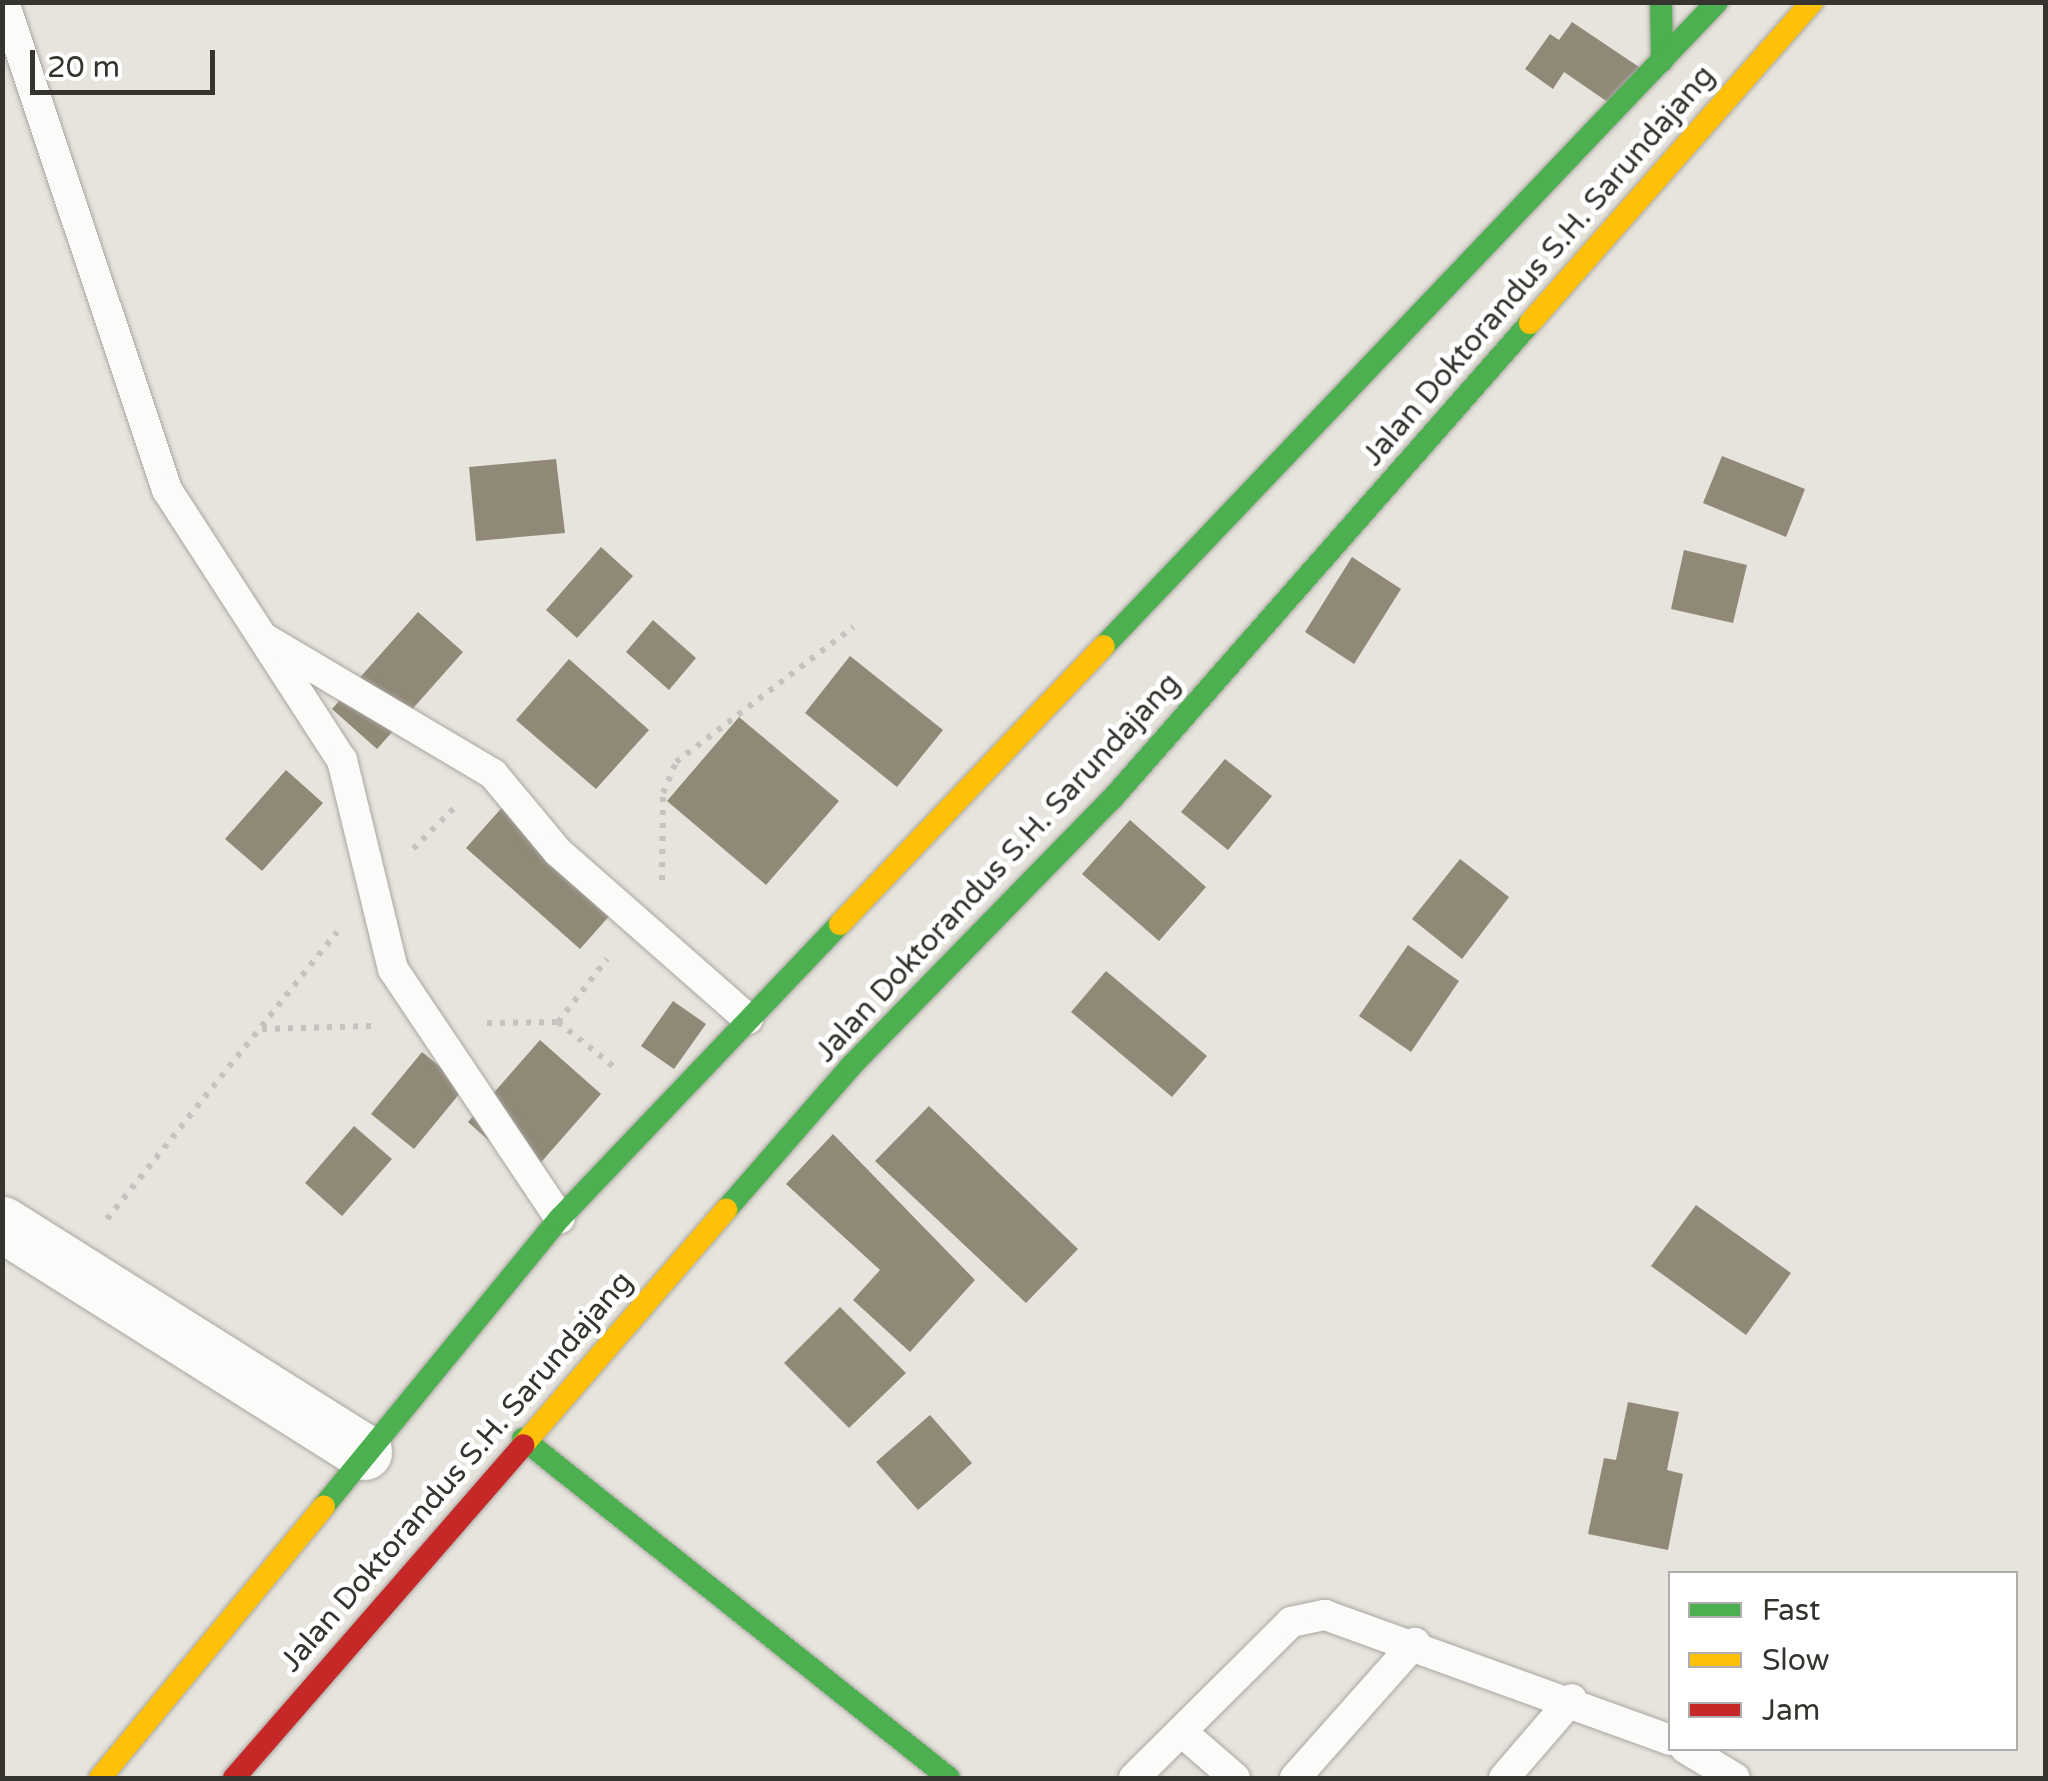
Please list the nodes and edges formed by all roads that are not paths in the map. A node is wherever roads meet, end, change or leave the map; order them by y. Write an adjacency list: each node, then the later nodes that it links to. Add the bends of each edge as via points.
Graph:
1 (4, 2): 8 (lane, via 168,490)
2 (1662, 2): 5 (main road)
3 (1717, 2): 5 (main road)
4 (1812, 2): 7 (main road, Jalan Doktorandus S.H. Sarundajang)
5 (1662, 61): 9 (main road, via 1397,358)
6 (1428, 388): 7 (main road)
7 (1452, 411): 12 (main road, Jalan Doktorandus S.H. Sarundajang, via 1111,800 850,1066)
8 (256, 633): 9 (lane, via 493,774 573,866); 10 (lane, via 342,760 393,969)
9 (748, 1019): 10 (main road)
10 (560, 1218): 13 (main road)
11 (2, 1224): 13 (street)
12 (523, 1439): 21 (main road, Jalan Doktorandus S.H. Sarundajang); 22 (main road)
13 (364, 1452): 20 (main road)
14 (1416, 1643): 15 (lane); 16 (lane, via 1325,1616 1292,1622); 25 (lane)
15 (1572, 1699): 17 (lane); 26 (lane)
16 (1182, 1732): 23 (lane); 24 (lane)
17 (1668, 1739)
18 (1689, 1751): 19 (lane)
19 (1716, 1774)
20 (100, 1778)
21 (234, 1778)
22 (949, 1778)
23 (1134, 1778)
24 (1235, 1778)
25 (1295, 1778)
26 (1504, 1778)

